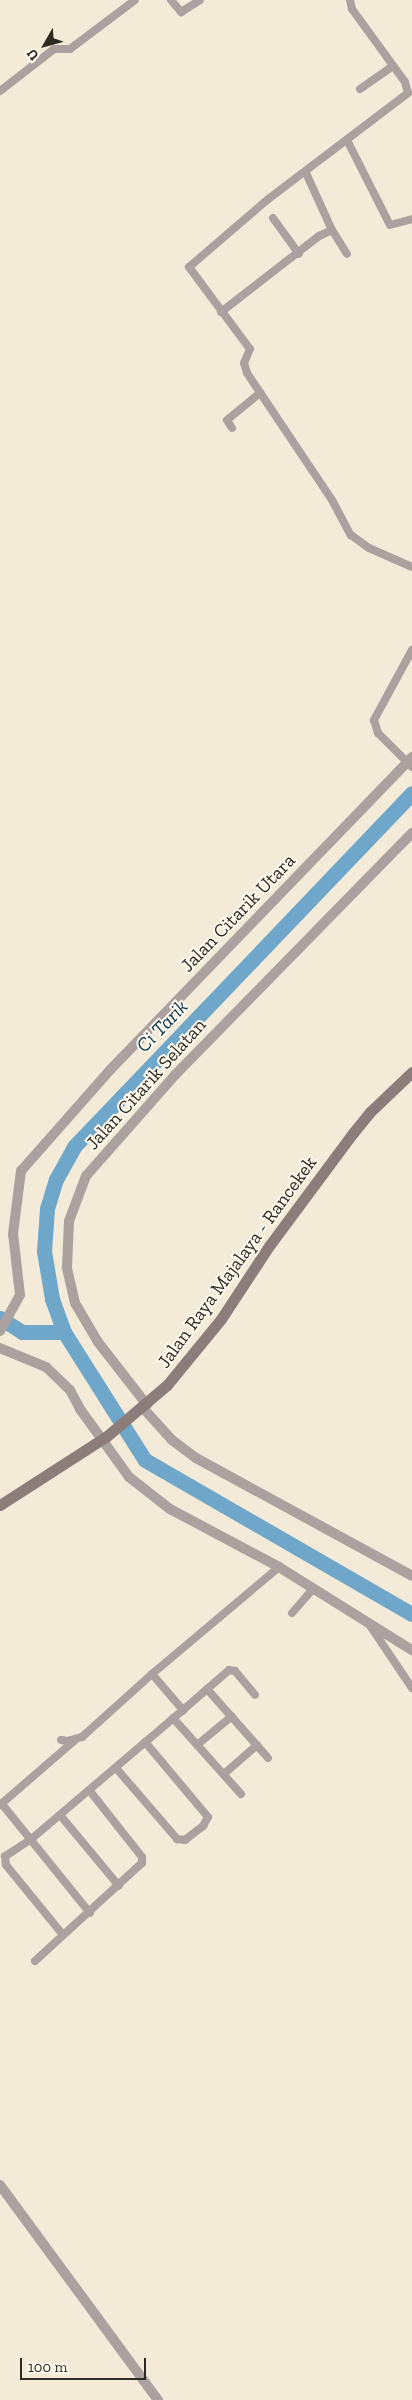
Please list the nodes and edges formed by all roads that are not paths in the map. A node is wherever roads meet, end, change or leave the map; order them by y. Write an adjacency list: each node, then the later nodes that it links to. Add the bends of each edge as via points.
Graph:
1 (135, 0): 7 (street, via 70,49 54,49)
2 (172, 0): 3 (street, via 184,12)
3 (200, 0)
4 (350, 0): 5 (street, via 352,9)
5 (393, 66): 6 (street); 8 (street, via 408,93)
6 (360, 90)
7 (0, 91)
8 (347, 140): 9 (street); 11 (street, via 390,225)
9 (306, 173): 12 (street); 15 (street, via 267,200 191,264 190,272)
10 (273, 218): 13 (street)
11 (412, 219)
12 (332, 230): 13 (street, via 319,236); 14 (street)
13 (299, 254): 15 (street)
14 (347, 254)
15 (221, 312): 16 (street, via 250,349 244,363)
16 (260, 393): 17 (street, via 228,420); 18 (street, via 332,500 351,535 369,548)
17 (232, 428)
18 (412, 567)
19 (412, 650): 20 (street, via 374,720 378,733)
20 (410, 763): 23 (street, Jalan Citarik Utara, via 111,1069 21,1171 13,1234 20,1295)
21 (412, 833): 25 (street, Jalan Citarik Selatan, via 175,1075 86,1176 69,1221 66,1267 74,1303)
22 (412, 1072): 25 (main road, Jalan Raya Majalaya - Rancekek, via 370,1112 269,1246 187,1364)
23 (0, 1331)
24 (0, 1348): 26 (street, via 46,1367 70,1390)
25 (145, 1406): 26 (main road, Jalan Raya Majalaya - Rancekek); 29 (street, Jalan Citarik Selatan, via 172,1440 196,1458)
26 (104, 1438): 27 (main road, Jalan Raya Majalaya - Rancekek); 28 (street, via 129,1477 170,1509)
27 (0, 1505)
28 (279, 1566): 30 (street); 34 (street)
29 (412, 1576)
30 (314, 1588): 31 (street); 32 (street)
31 (292, 1613)
32 (366, 1618): 33 (street); 35 (street)
33 (412, 1650)
34 (152, 1674): 38 (street); 42 (street)
35 (412, 1688)
36 (207, 1689): 37 (street, via 231,1670); 38 (street); 39 (street)
37 (254, 1695)
38 (183, 1710): 40 (street)
39 (232, 1716): 44 (street); 45 (street)
40 (174, 1718): 43 (street); 44 (street)
41 (61, 1740): 42 (street)
42 (75, 1740): 51 (street)
43 (145, 1742): 47 (street); 47 (street, via 208,1817 203,1826 185,1840 177,1839)
44 (198, 1745): 48 (street)
45 (258, 1745): 46 (street); 48 (street)
46 (268, 1758)
47 (116, 1768): 49 (street)
48 (224, 1774): 50 (street)
49 (89, 1790): 52 (street); 54 (street, via 142,1858 141,1866)
50 (241, 1794)
51 (1, 1804): 53 (street)
52 (60, 1815): 53 (street); 54 (street)
53 (30, 1840): 55 (street); 56 (street, via 7,1855 4,1861)
54 (120, 1886): 55 (street)
55 (90, 1913): 56 (street)
56 (63, 1935): 57 (street)
57 (35, 1961)
58 (0, 2185): 59 (street)
59 (158, 2400)

